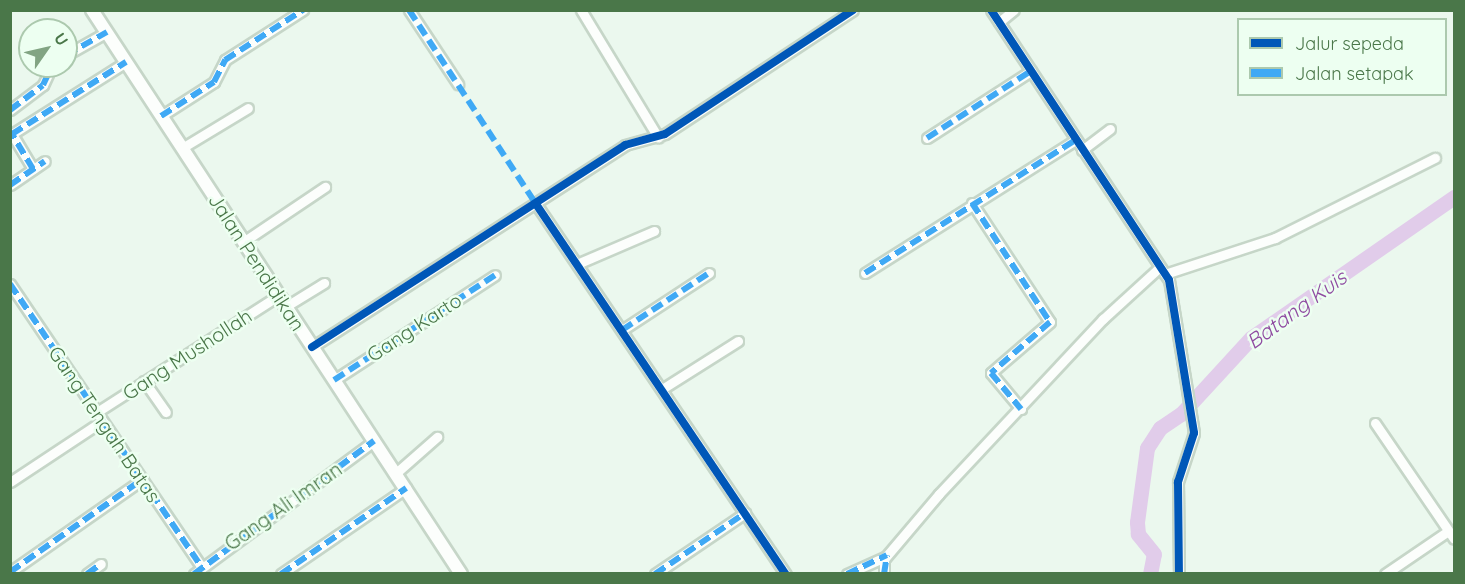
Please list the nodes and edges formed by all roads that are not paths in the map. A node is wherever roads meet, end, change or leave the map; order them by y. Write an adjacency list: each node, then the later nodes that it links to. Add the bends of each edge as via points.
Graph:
1 (92, 10): 9 (main road, Jalan Pendidikan)
2 (303, 10): 17 (street, via 225,60 213,82)
3 (409, 10): 14 (street)
4 (581, 10): 19 (street)
5 (853, 10): 19 (street)
6 (991, 10): 8 (street)
7 (1014, 10): 8 (street)
8 (999, 22): 12 (street)
9 (107, 32): 10 (street); 11 (main road, Jalan Pendidikan)
10 (78, 48)
11 (126, 62): 17 (main road, Jalan Pendidikan); 26 (street, via 12,134)
12 (1031, 71): 20 (street); 21 (street)
13 (47, 78): 16 (street, via 44,86)
14 (458, 84)
15 (248, 108): 22 (street)
16 (10, 110)
17 (161, 116): 22 (main road, Jalan Pendidikan)
18 (1110, 129): 23 (street)
19 (658, 137): 30 (street, via 625,145)
20 (927, 138)
21 (1076, 140): 23 (street); 29 (street)
22 (182, 148): 32 (main road, Jalan Pendidikan)
23 (1082, 150): 34 (street)
24 (1435, 158): 34 (street, via 1275,238)
25 (45, 161): 26 (street)
26 (33, 169): 27 (street)
27 (10, 185)
28 (325, 187): 32 (street)
29 (972, 203): 36 (street); 48 (street, via 1050,322 991,373)
30 (536, 204): 33 (street); 44 (street)
31 (654, 231): 33 (street)
32 (243, 242): 40 (main road, Jalan Pendidikan)
33 (577, 264): 42 (street)
34 (1163, 271): 48 (street, via 1120,303); 74 (street, via 1194,433 1178,482)
35 (709, 273): 42 (street)
36 (865, 273)
37 (495, 275): 45 (street, Gang Karto)
38 (324, 283): 41 (street)
39 (10, 284): 49 (street, Gang Tengah Batas)
40 (278, 296): 41 (main road, Jalan Pendidikan); 46 (street, Gang Mushollah)
41 (285, 307): 44 (main road, Jalan Pendidikan)
42 (621, 330): 47 (street)
43 (738, 341): 47 (street)
44 (312, 347): 45 (main road, Jalan Pendidikan)
45 (334, 380): 54 (main road, Jalan Pendidikan)
46 (144, 381): 49 (street, Gang Mushollah); 50 (street)
47 (662, 389): 59 (street)
48 (1021, 409): 62 (street)
49 (97, 412): 51 (street, Gang Tengah Batas)
50 (166, 412)
51 (102, 421): 56 (street, Gang Tengah Batas); 57 (street)
52 (1375, 423): 60 (street)
53 (437, 437): 55 (street)
54 (374, 441): 55 (main road, Jalan Pendidikan); 64 (street, Gang Ali Imran)
55 (396, 473): 58 (main road, Jalan Pendidikan)
56 (143, 479): 64 (street, Gang Tengah Batas); 65 (street)
57 (10, 482)
58 (406, 488): 68 (street); 69 (main road, Jalan Pendidikan)
59 (745, 513): 70 (street); 71 (street)
60 (1448, 531): 61 (street); 75 (street)
61 (1455, 540)
62 (887, 555): 72 (street); 73 (street)
63 (101, 564): 66 (street)
64 (200, 565): 67 (street, Gang Ali Imran)
65 (10, 572)
66 (87, 573)
67 (194, 573)
68 (281, 573)
69 (461, 573)
70 (655, 573)
71 (786, 573)
72 (847, 573)
73 (884, 573)
74 (1179, 573)
75 (1385, 573)

